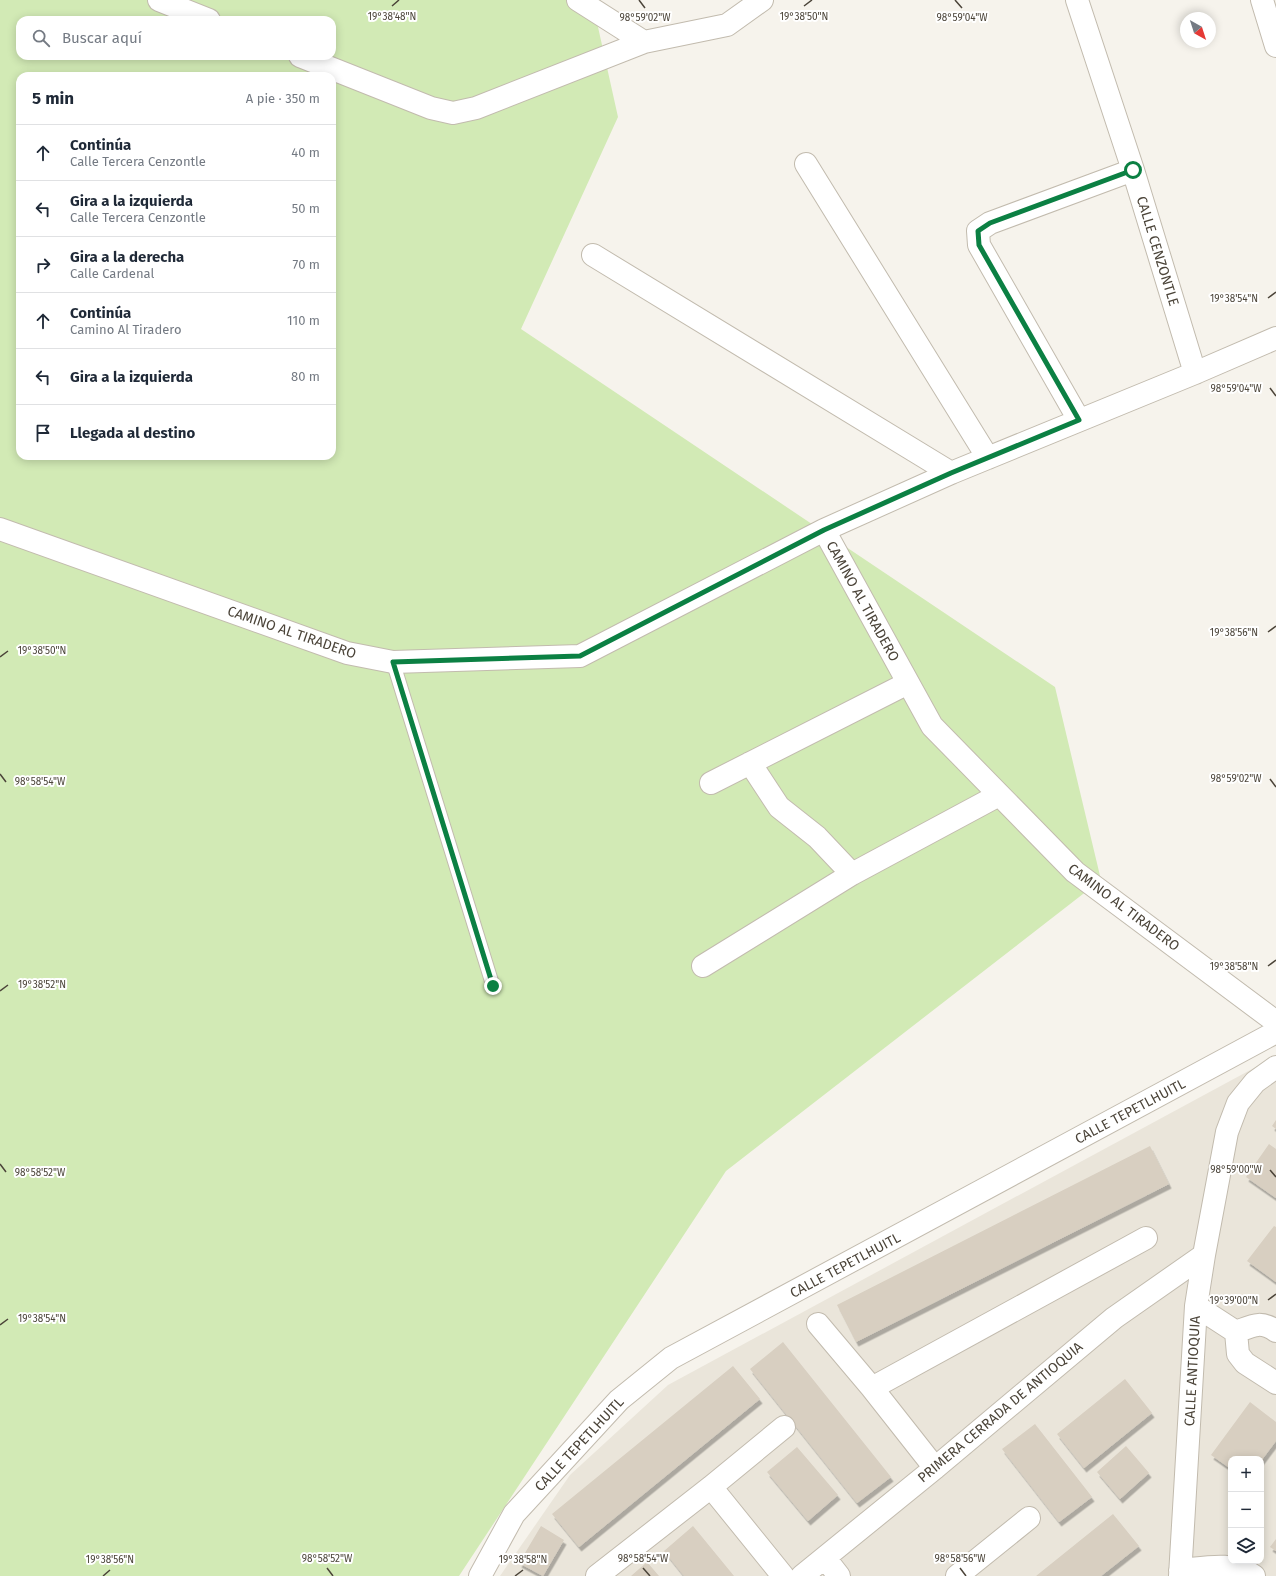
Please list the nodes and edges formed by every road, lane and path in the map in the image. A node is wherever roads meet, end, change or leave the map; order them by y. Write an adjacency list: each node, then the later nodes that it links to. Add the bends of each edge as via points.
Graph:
1 (159, 0): 6 (street)
2 (578, 0): 8 (street)
3 (762, 0): 8 (street, via 728,25)
4 (1077, 0): 12 (street, CALLE CENZONTLE)
5 (1262, 0): 9 (street)
6 (189, 5): 7 (street)
7 (204, 16)
8 (644, 42): 10 (street, via 476,108 454,113 431,108)
9 (1276, 46)
10 (310, 60)
11 (806, 164): 17 (street)
12 (1133, 170): 15 (street, CALLE CENZONTLE); 16 (street, via 990,223 978,231 979,245)
13 (593, 255): 18 (street)
14 (1276, 338): 15 (street)
15 (1195, 373): 16 (street)
16 (1079, 420): 17 (street)
17 (988, 458): 18 (street)
18 (951, 473): 20 (street)
19 (0, 529): 21 (street, CAMINO AL TIRADERO, via 347,653)
20 (824, 530): 21 (street, CAMINO AL TIRADERO, via 580,656); 22 (street, CAMINO AL TIRADERO)
21 (393, 662): 28 (lane)
22 (908, 683): 23 (street); 25 (street, CAMINO AL TIRADERO, via 932,726)
23 (750, 763): 24 (street); 26 (street, via 779,807 817,837)
24 (711, 783)
25 (999, 795): 26 (street); 29 (street, CAMINO AL TIRADERO, via 1075,872)
26 (852, 874): 27 (street)
27 (703, 966)
28 (493, 986)
29 (1276, 1022)
30 (1276, 1032): 46 (street, CALLE TEPETLHUITL, via 671,1358 619,1400 514,1514)
31 (1276, 1067): 33 (street, CALLE ANTIOQUIA, via 1255,1082 1238,1103 1227,1132)
32 (1146, 1238): 39 (street)
33 (1204, 1255): 34 (street, CALLE ANTIOQUIA); 41 (street, PRIMERA CERRADA DE ANTIOQUIA, via 1114,1318)
34 (1196, 1306): 37 (street); 45 (street, CALLE ANTIOQUIA)
35 (818, 1324): 39 (street)
36 (1276, 1331): 37 (street, via 1269,1326 1255,1324)
37 (1236, 1332): 38 (street, via 1238,1354 1245,1363)
38 (1276, 1384)
39 (872, 1388): 41 (street)
40 (784, 1427): 42 (street)
41 (935, 1468): 44 (street, PRIMERA CERRADA DE ANTIOQUIA)
42 (711, 1487): 47 (street); 48 (street)
43 (1029, 1518): 51 (street)
44 (825, 1558): 49 (street, PRIMERA CERRADA DE ANTIOQUIA); 50 (street)
45 (1180, 1573): 52 (street, via 1225,1567 1246,1571)
46 (480, 1576)
47 (597, 1576)
48 (783, 1576)
49 (802, 1576)
50 (840, 1576)
51 (957, 1576)
52 (1254, 1576)

